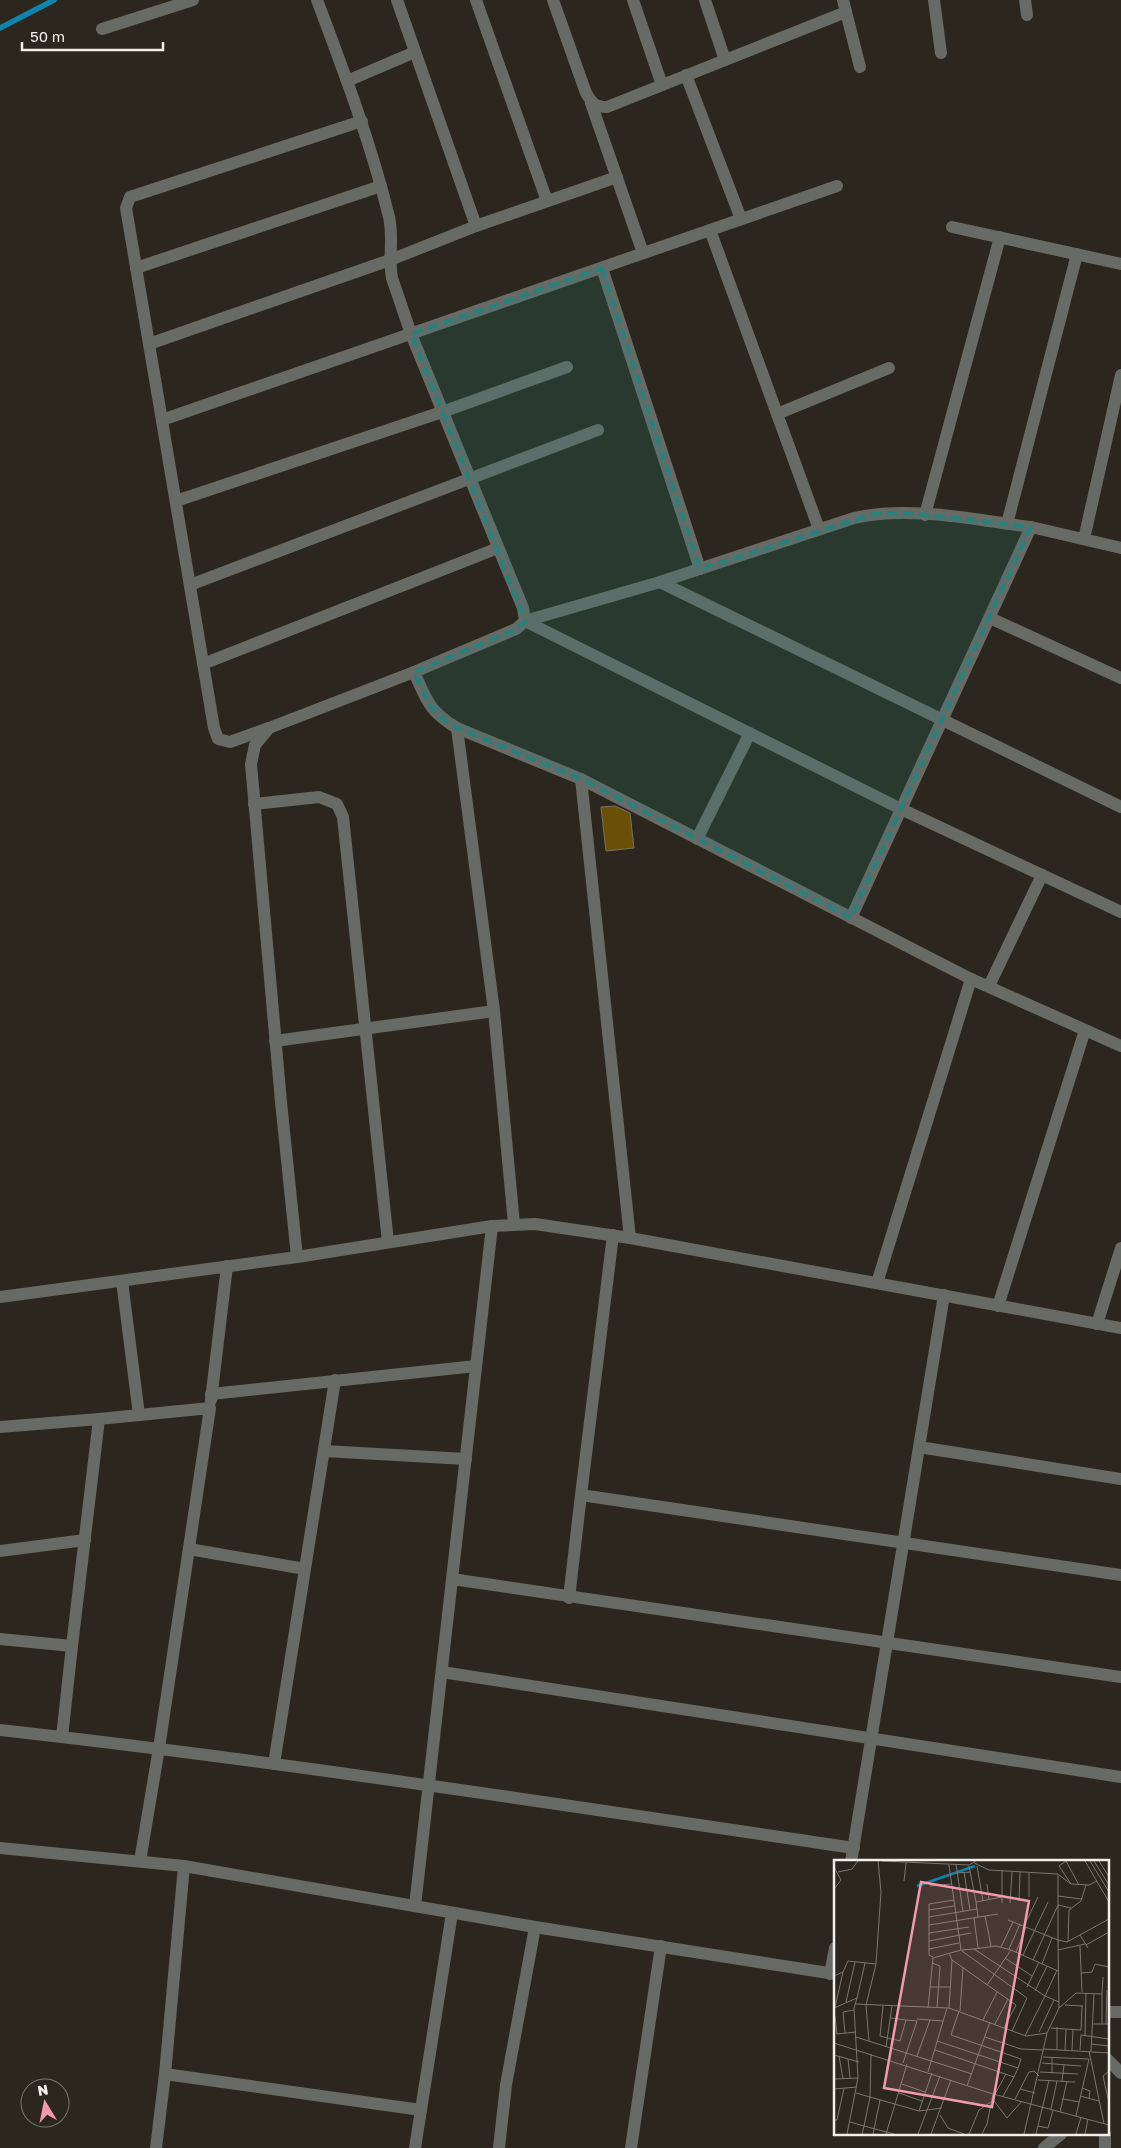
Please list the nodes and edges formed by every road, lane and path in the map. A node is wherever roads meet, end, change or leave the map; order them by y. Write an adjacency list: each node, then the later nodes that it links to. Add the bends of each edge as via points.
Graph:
1 (193, 0): 12 (street)
2 (317, 0): 18 (street)
3 (397, 0): 13 (street)
4 (476, 0): 25 (street)
5 (553, 0): 20 (street)
6 (633, 0): 19 (street)
7 (705, 0): 15 (street)
8 (934, 0): 14 (street)
9 (1025, 0): 11 (street)
10 (845, 6): 15 (street); 16 (street)
11 (1028, 15)
12 (102, 29)
13 (415, 52): 18 (street); 27 (street)
14 (941, 53)
15 (725, 60): 17 (street)
16 (860, 67)
17 (686, 76): 19 (street); 26 (street)
18 (347, 80): 21 (street)
19 (662, 85): 20 (street, via 607,106)
20 (591, 103): 22 (street)
21 (362, 121): 23 (street); 35 (street, via 130,197 126,208)
22 (617, 177): 25 (street); 31 (street)
23 (380, 186): 33 (street, via 392,237); 35 (street)
24 (837, 186): 26 (street)
25 (547, 201): 27 (street)
26 (742, 219): 29 (street)
27 (476, 226): 33 (street)
28 (952, 227): 30 (street)
29 (710, 230): 31 (street); 43 (street)
30 (1000, 237): 32 (street); 48 (street)
31 (643, 253): 36 (street)
32 (1077, 254): 34 (street); 49 (street)
33 (390, 260): 37 (street, via 392,278); 38 (street)
34 (1121, 264)
35 (136, 268): 38 (street)
36 (602, 268): 37 (street); 55 (street)
37 (411, 334): 42 (street); 44 (street)
38 (149, 344): 44 (street)
39 (567, 367): 42 (street)
40 (889, 368): 43 (street)
41 (1121, 375): 52 (street)
42 (442, 412): 46 (street); 47 (street)
43 (777, 414): 51 (street)
44 (162, 420): 47 (street)
45 (598, 430): 46 (street)
46 (469, 478): 53 (street); 57 (street)
47 (176, 501): 57 (street)
48 (925, 515): 49 (street); 51 (street, via 873,514)
49 (1007, 524): 50 (street)
50 (1031, 527): 52 (street); 58 (street)
51 (819, 530): 55 (street)
52 (1084, 539): 54 (street)
53 (498, 548): 59 (street, via 523,608); 60 (street)
54 (1121, 548)
55 (700, 569): 56 (street)
56 (660, 582): 59 (street); 63 (street)
57 (190, 585): 60 (street)
58 (990, 618): 62 (street); 63 (street)
59 (525, 621): 61 (street, via 516,629); 66 (street)
60 (203, 664): 64 (street, via 218,739 230,742)
61 (414, 672): 64 (street); 65 (street, via 428,703 439,717)
62 (1121, 678)
63 (940, 720): 69 (street); 70 (street)
64 (269, 728): 68 (street, via 255,745 251,764)
65 (457, 728): 67 (street); 77 (street)
66 (750, 733): 70 (street); 71 (street)
67 (581, 779): 71 (street); 85 (street)
68 (254, 804): 78 (street, via 319,797 337,804 343,817); 80 (street)
69 (1121, 807)
70 (901, 809): 72 (street); 74 (street)
71 (697, 839): 74 (street)
72 (1042, 875): 73 (street); 76 (street)
73 (1121, 912)
74 (851, 918): 75 (street)
75 (970, 979): 76 (street); 91 (street)
76 (989, 986): 79 (street)
77 (494, 1011): 78 (street); 82 (street)
78 (364, 1029): 80 (street); 86 (street)
79 (1085, 1030): 81 (street); 94 (street)
80 (276, 1041): 88 (street)
81 (1121, 1046)
82 (514, 1224): 83 (street); 84 (street)
83 (492, 1226): 86 (street); 97 (street)
84 (613, 1235): 85 (street); 108 (street)
85 (630, 1238): 91 (street)
86 (388, 1242): 88 (street)
87 (1121, 1248): 95 (street)
88 (297, 1257): 89 (street)
89 (227, 1266): 90 (street); 99 (street)
90 (122, 1280): 93 (street); 101 (street)
91 (877, 1283): 92 (street)
92 (944, 1296): 94 (street); 104 (street)
93 (0, 1297)
94 (998, 1306): 95 (street)
95 (1097, 1324): 96 (street)
96 (1121, 1328)
97 (476, 1366): 98 (street); 106 (street)
98 (335, 1380): 99 (street); 105 (street)
99 (211, 1394): 100 (street)
100 (210, 1408): 101 (street); 111 (street)
101 (139, 1415): 102 (street)
102 (99, 1419): 103 (street); 109 (street)
103 (0, 1427)
104 (919, 1447): 107 (street); 110 (street)
105 (324, 1451): 106 (street); 113 (street)
106 (466, 1459): 115 (street)
107 (1121, 1479)
108 (582, 1495): 110 (street); 116 (street)
109 (85, 1540): 112 (street); 119 (street)
110 (904, 1543): 114 (street); 118 (street)
111 (189, 1549): 113 (street); 125 (street)
112 (0, 1551)
113 (305, 1569): 126 (street)
114 (1121, 1576)
115 (452, 1580): 116 (street); 120 (street)
116 (569, 1598): 118 (street)
117 (0, 1639): 119 (street)
118 (887, 1645): 121 (street); 124 (street)
119 (72, 1646): 123 (street)
120 (442, 1672): 124 (street); 128 (street)
121 (1121, 1677)
122 (0, 1730): 123 (street)
123 (62, 1737): 125 (street)
124 (872, 1738): 127 (street); 130 (street)
125 (159, 1748): 126 (street); 132 (street)
126 (274, 1764): 128 (street)
127 (1121, 1777)
128 (429, 1785): 130 (street); 134 (street)
129 (0, 1848): 132 (street)
130 (854, 1848): 131 (street)
131 (851, 1860)
132 (140, 1862): 133 (street)
133 (184, 1866): 134 (street); 144 (street)
134 (415, 1906): 135 (street)
135 (452, 1912): 136 (street); 145 (street)
136 (535, 1927): 137 (street); 149 (street, via 506,2085)
137 (661, 1946): 139 (street); 150 (street)
138 (834, 1957): 139 (street)
139 (832, 1974)
140 (1108, 2012): 141 (street)
141 (1121, 2012)
142 (1108, 2060): 143 (street)
143 (1121, 2073)
144 (166, 2074): 145 (street); 147 (street)
145 (421, 2110): 148 (street)
146 (1059, 2136): 151 (street)
147 (156, 2148)
148 (416, 2148)
149 (499, 2148)
150 (632, 2148)
151 (1044, 2148)

